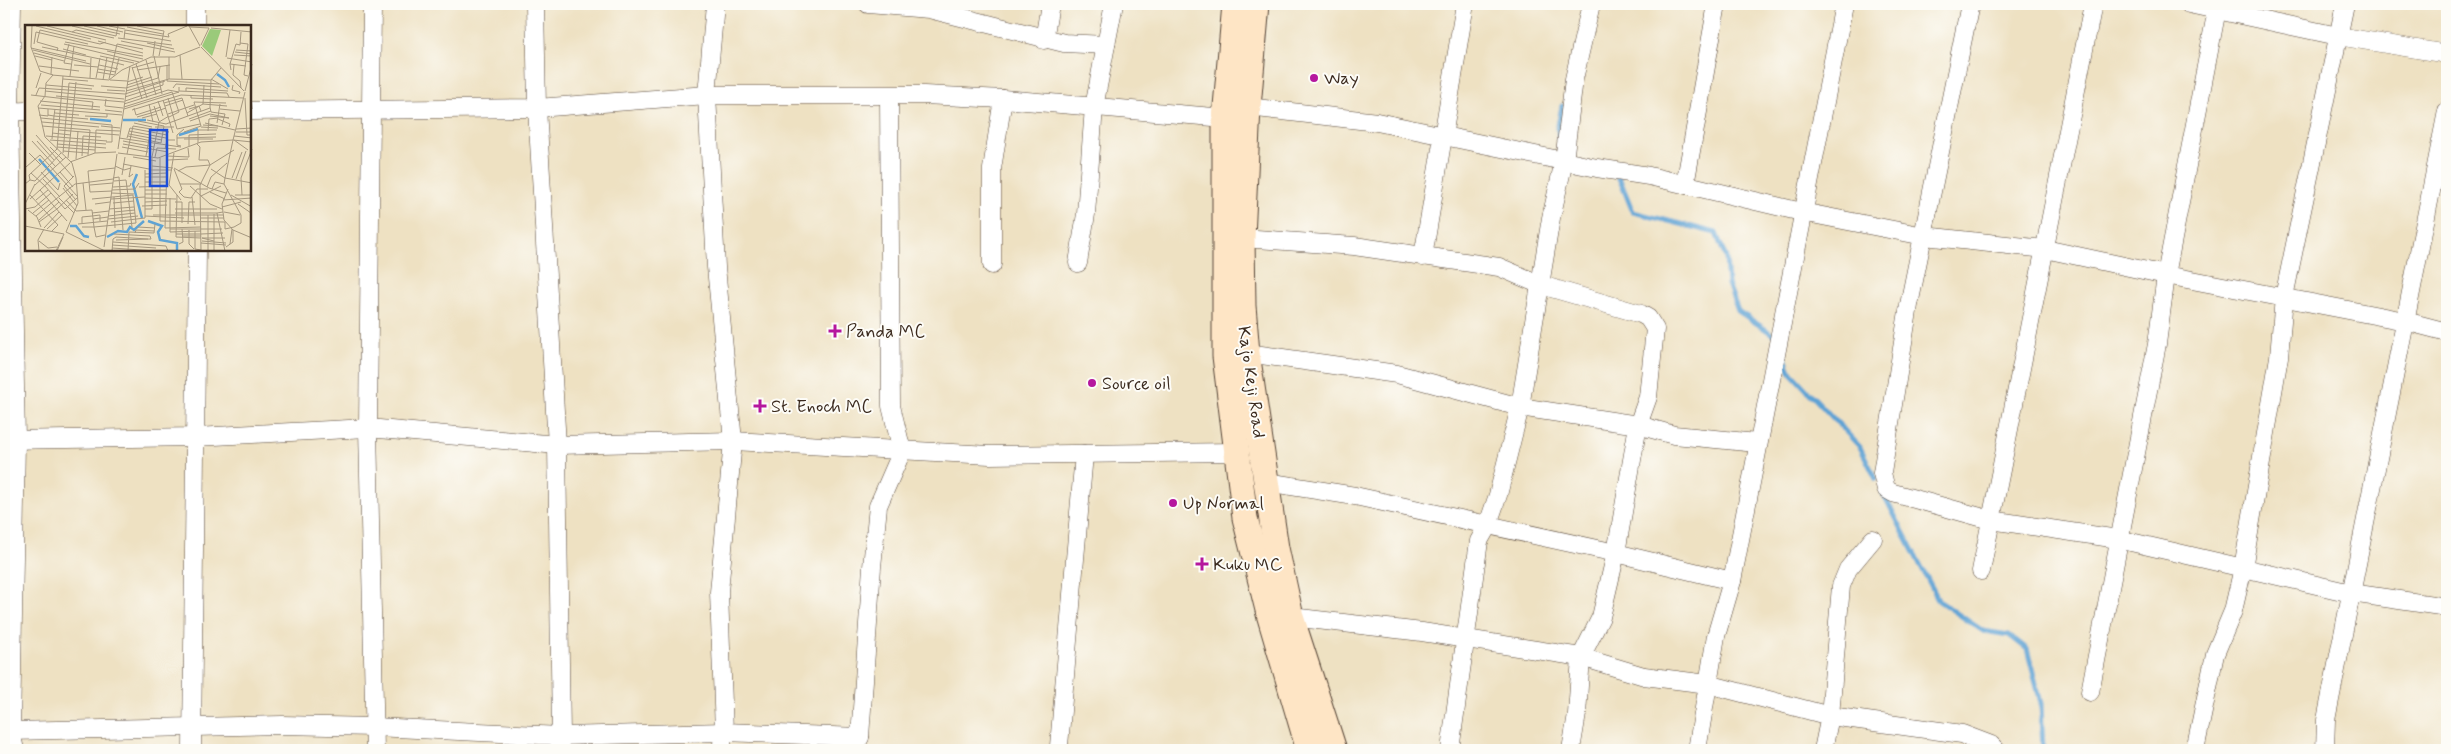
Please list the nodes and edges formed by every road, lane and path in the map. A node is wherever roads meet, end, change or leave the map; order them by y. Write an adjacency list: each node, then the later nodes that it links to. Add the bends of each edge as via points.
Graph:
1 (12, 4): 32 (street)
2 (195, 4): 21 (street)
3 (372, 4): 34 (street)
4 (536, 4): 31 (street)
5 (715, 4): 26 (street)
6 (868, 4): 19 (street)
7 (1050, 4): 23 (street)
8 (1114, 4): 24 (street)
9 (1235, 4): 36 (main road, Kajo Keji Road)
10 (1257, 4): 30 (main road, Kajo Keji Road)
11 (1465, 4): 37 (street)
12 (1591, 4): 38 (street, via 1574,79)
13 (1717, 4): 39 (street)
14 (1844, 4): 40 (street)
15 (1970, 4): 41 (street)
16 (2093, 4): 43 (street)
17 (2190, 4): 20 (street)
18 (2345, 4): 22 (street)
19 (929, 6): 23 (street)
20 (2218, 7): 22 (street); 48 (street)
21 (195, 25)
22 (2338, 36): 25 (street); 50 (street)
23 (1044, 40): 24 (street)
24 (1106, 45): 29 (street)
25 (2447, 54)
26 (708, 95): 27 (street); 31 (street); 59 (street, via 716,267)
27 (889, 96): 28 (street); 62 (street, via 891,406)
28 (1003, 99): 29 (street); 47 (street, via 992,169)
29 (1094, 107): 36 (street); 46 (street, via 1086,214)
30 (1248, 107): 37 (street, via 1377,122); 42 (main road, Kajo Keji Road)
31 (537, 108): 34 (street); 61 (street)
32 (13, 111): 58 (street)
33 (251, 111): 34 (street)
34 (372, 111): 56 (street)
35 (2447, 111): 51 (street)
36 (1226, 118): 63 (main road, Kajo Keji Road, via 1225,356)
37 (1442, 135): 38 (street); 45 (street)
38 (1564, 161): 39 (street); 49 (street)
39 (1685, 185): 40 (street)
40 (1802, 212): 41 (street); 60 (street)
41 (1924, 236): 43 (street); 66 (street, via 1909,305 1882,482 1893,493)
42 (1242, 238): 45 (street, via 1354,246); 53 (main road, Kajo Keji Road)
43 (2045, 249): 48 (street); 66 (street)
44 (197, 251): 57 (street)
45 (1423, 257): 49 (street, via 1499,267)
46 (1078, 263)
47 (992, 265)
48 (2166, 275): 50 (street); 69 (street, via 2157,344)
49 (1541, 285): 54 (street); 55 (street, via 1641,314 1653,324 1655,339 1648,397)
50 (2284, 297): 51 (street); 71 (street, via 2279,357)
51 (2405, 321): 52 (street); 74 (street)
52 (2447, 332)
53 (1247, 353): 54 (street, via 1397,374); 65 (main road, Kajo Keji Road)
54 (1520, 407): 55 (street); 67 (street)
55 (1638, 425): 60 (street, via 1674,435); 70 (street)
56 (368, 428): 57 (street); 61 (street); 85 (street)
57 (196, 437): 58 (street); 84 (street)
58 (10, 440): 86 (street)
59 (733, 441): 61 (street); 62 (street); 87 (street, via 719,592)
60 (1757, 443): 73 (street)
61 (557, 445): 88 (street)
62 (902, 451): 64 (street, via 990,455); 89 (street, via 878,506)
63 (1236, 452): 64 (street); 82 (main road, Kajo Keji Road, via 1245,518)
64 (1084, 454): 90 (street)
65 (1266, 482): 67 (street, via 1355,496); 76 (main road, Kajo Keji Road)
66 (1992, 520): 69 (street); 72 (street)
67 (1487, 527): 70 (street); 77 (street, via 1479,541)
68 (1873, 539): 83 (street, via 1848,569 1841,586)
69 (2118, 539): 71 (street); 80 (street)
70 (1616, 553): 73 (street); 78 (street, via 1601,617)
71 (2243, 568): 74 (street); 102 (street, via 2233,611 2215,654)
72 (1981, 571)
73 (1732, 581): 79 (street, via 1716,636)
74 (2351, 593): 75 (street); 103 (street, via 2326,720)
75 (2447, 607)
76 (1291, 617): 77 (street); 81 (main road, Kajo Keji Road)
77 (1466, 638): 78 (street); 97 (street)
78 (1581, 657): 79 (street, via 1644,676); 98 (street)
79 (1708, 684): 83 (street); 99 (street)
80 (2090, 692)
81 (1321, 710): 82 (street); 96 (main road, Kajo Keji Road)
82 (1297, 713): 95 (main road, Kajo Keji Road)
83 (1830, 716): 100 (street); 101 (street, via 1962,734)
84 (193, 727): 85 (street); 86 (street); 92 (street)
85 (374, 727): 88 (street); 93 (street)
86 (8, 730): 91 (street)
87 (724, 732): 88 (street); 89 (street); 94 (street)
88 (560, 743)
89 (857, 744)
90 (1059, 746)
91 (15, 750)
92 (192, 750)
93 (375, 750)
94 (721, 750)
95 (1309, 750)
96 (1334, 750)
97 (1450, 750)
98 (1571, 750)
99 (1697, 750)
100 (1823, 750)
101 (1996, 750)
102 (2195, 750)
103 (2324, 750)

